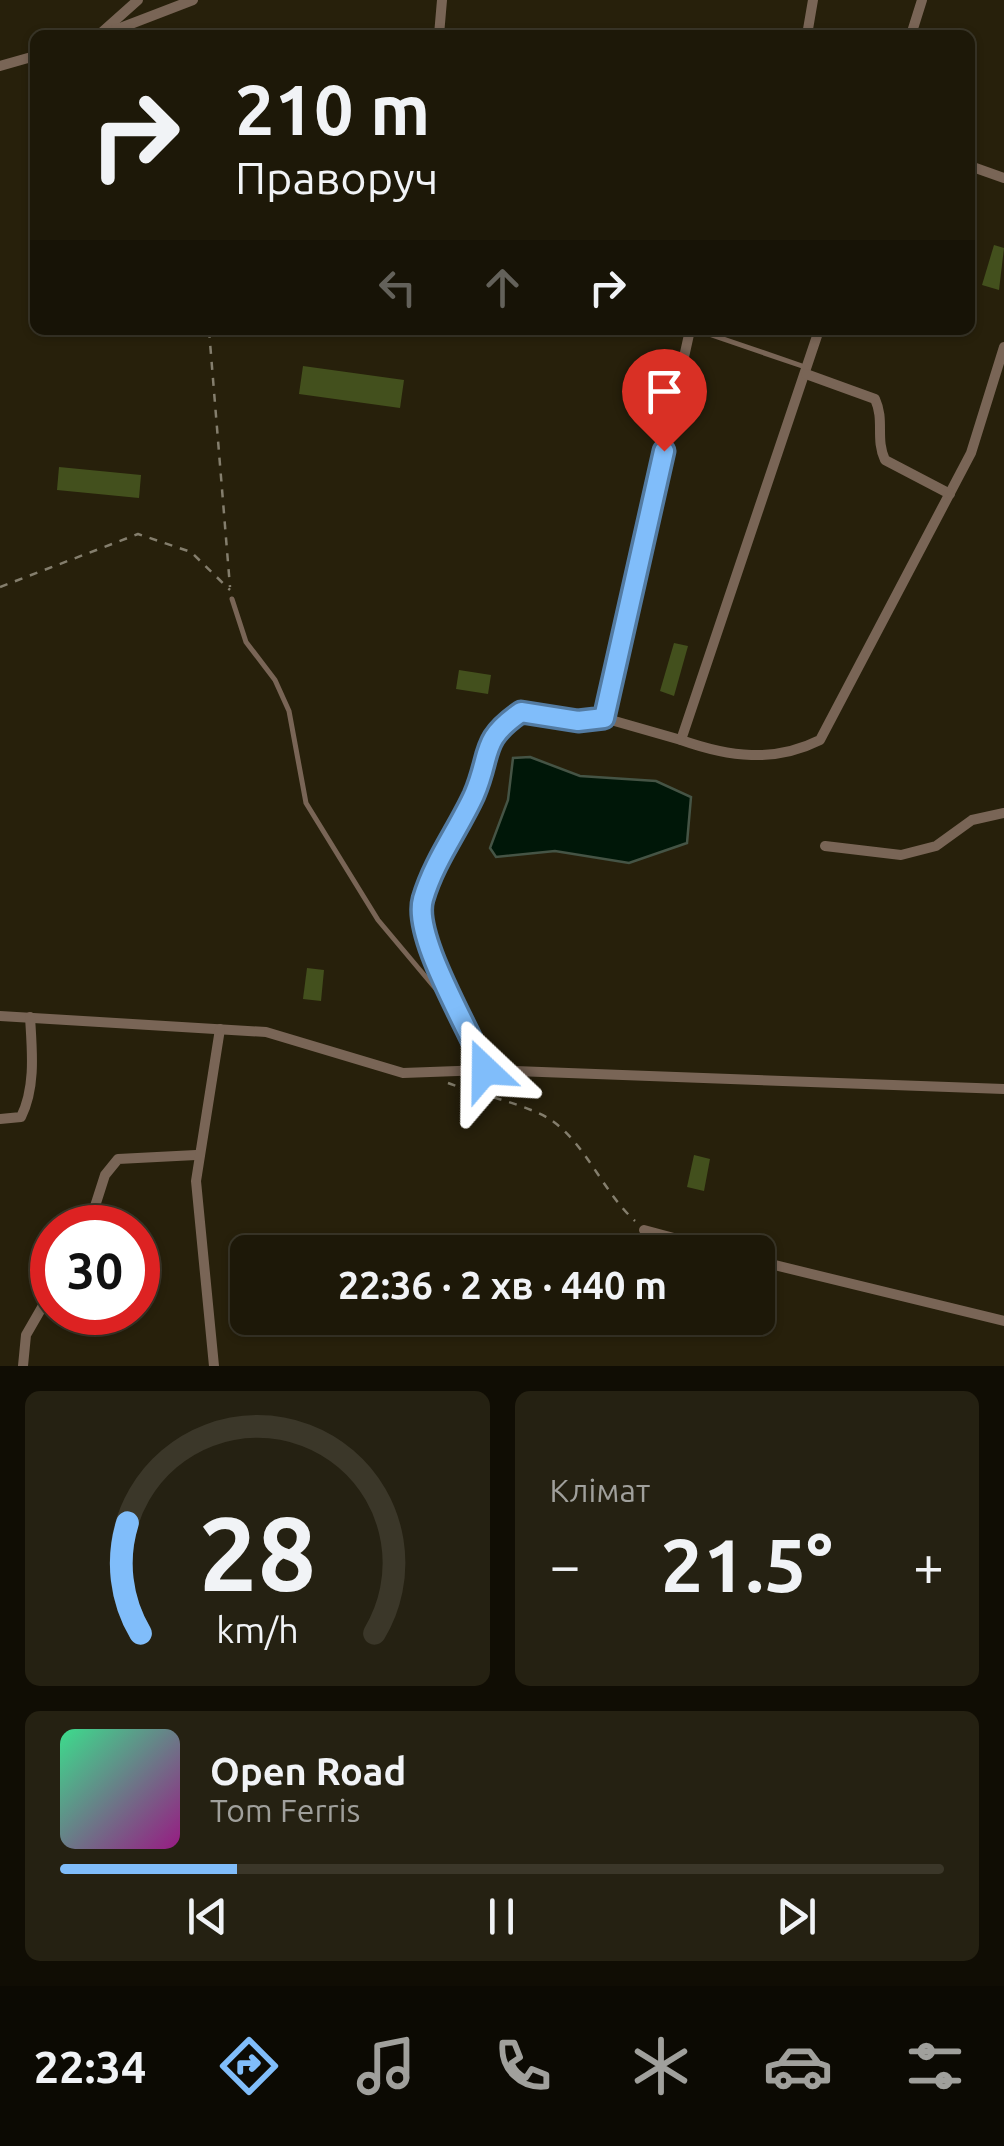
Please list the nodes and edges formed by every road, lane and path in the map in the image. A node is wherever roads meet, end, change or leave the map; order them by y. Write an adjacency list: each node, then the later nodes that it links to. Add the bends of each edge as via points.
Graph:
1 (138, 0): 6 (street)
2 (193, 0): 7 (street)
3 (442, 0): 8 (street)
4 (814, 0): 9 (street)
5 (922, 0): 10 (street)
6 (105, 30)
7 (113, 30)
8 (439, 30)
9 (809, 30)
10 (913, 30)
11 (30, 57): 12 (street)
12 (0, 66)
13 (975, 168): 14 (street)
14 (1004, 178)
15 (209, 335): 23 (path)
16 (693, 335): 25 (street)
17 (708, 335): 20 (lane)
18 (818, 335): 20 (street)
19 (1004, 346): 21 (street, via 971,452)
20 (807, 371): 21 (street, via 874,399 882,413 876,440 884,460); 26 (street)
21 (950, 494): 26 (street, via 820,740 791,754 717,752)
22 (0, 587): 23 (path, via 138,534 192,552)
23 (230, 589): 24 (path)
24 (232, 599): 30 (lane, via 246,642 289,710 306,803 378,920)
25 (604, 718): 26 (street); 30 (street, via 521,712 495,730 474,795 421,903 438,970)
26 (681, 740)
27 (1004, 812): 28 (street, via 972,820 936,846 901,854)
28 (826, 846)
29 (0, 1016): 31 (street)
30 (462, 1017): 33 (street)
31 (30, 1018): 32 (street); 36 (street, via 26,1107 21,1117)
32 (220, 1030): 34 (street, via 266,1032); 37 (street)
33 (485, 1070): 34 (street); 35 (street)
34 (422, 1074): 39 (path, via 550,1119 612,1200)
35 (1004, 1088)
36 (0, 1120)
37 (196, 1155): 38 (street, via 118,1159 104,1175); 45 (street)
38 (95, 1205)
39 (644, 1230): 40 (street)
40 (663, 1235)
41 (775, 1265): 42 (street)
42 (1004, 1320)
43 (30, 1328): 44 (street)
44 (23, 1366)
45 (214, 1366)

